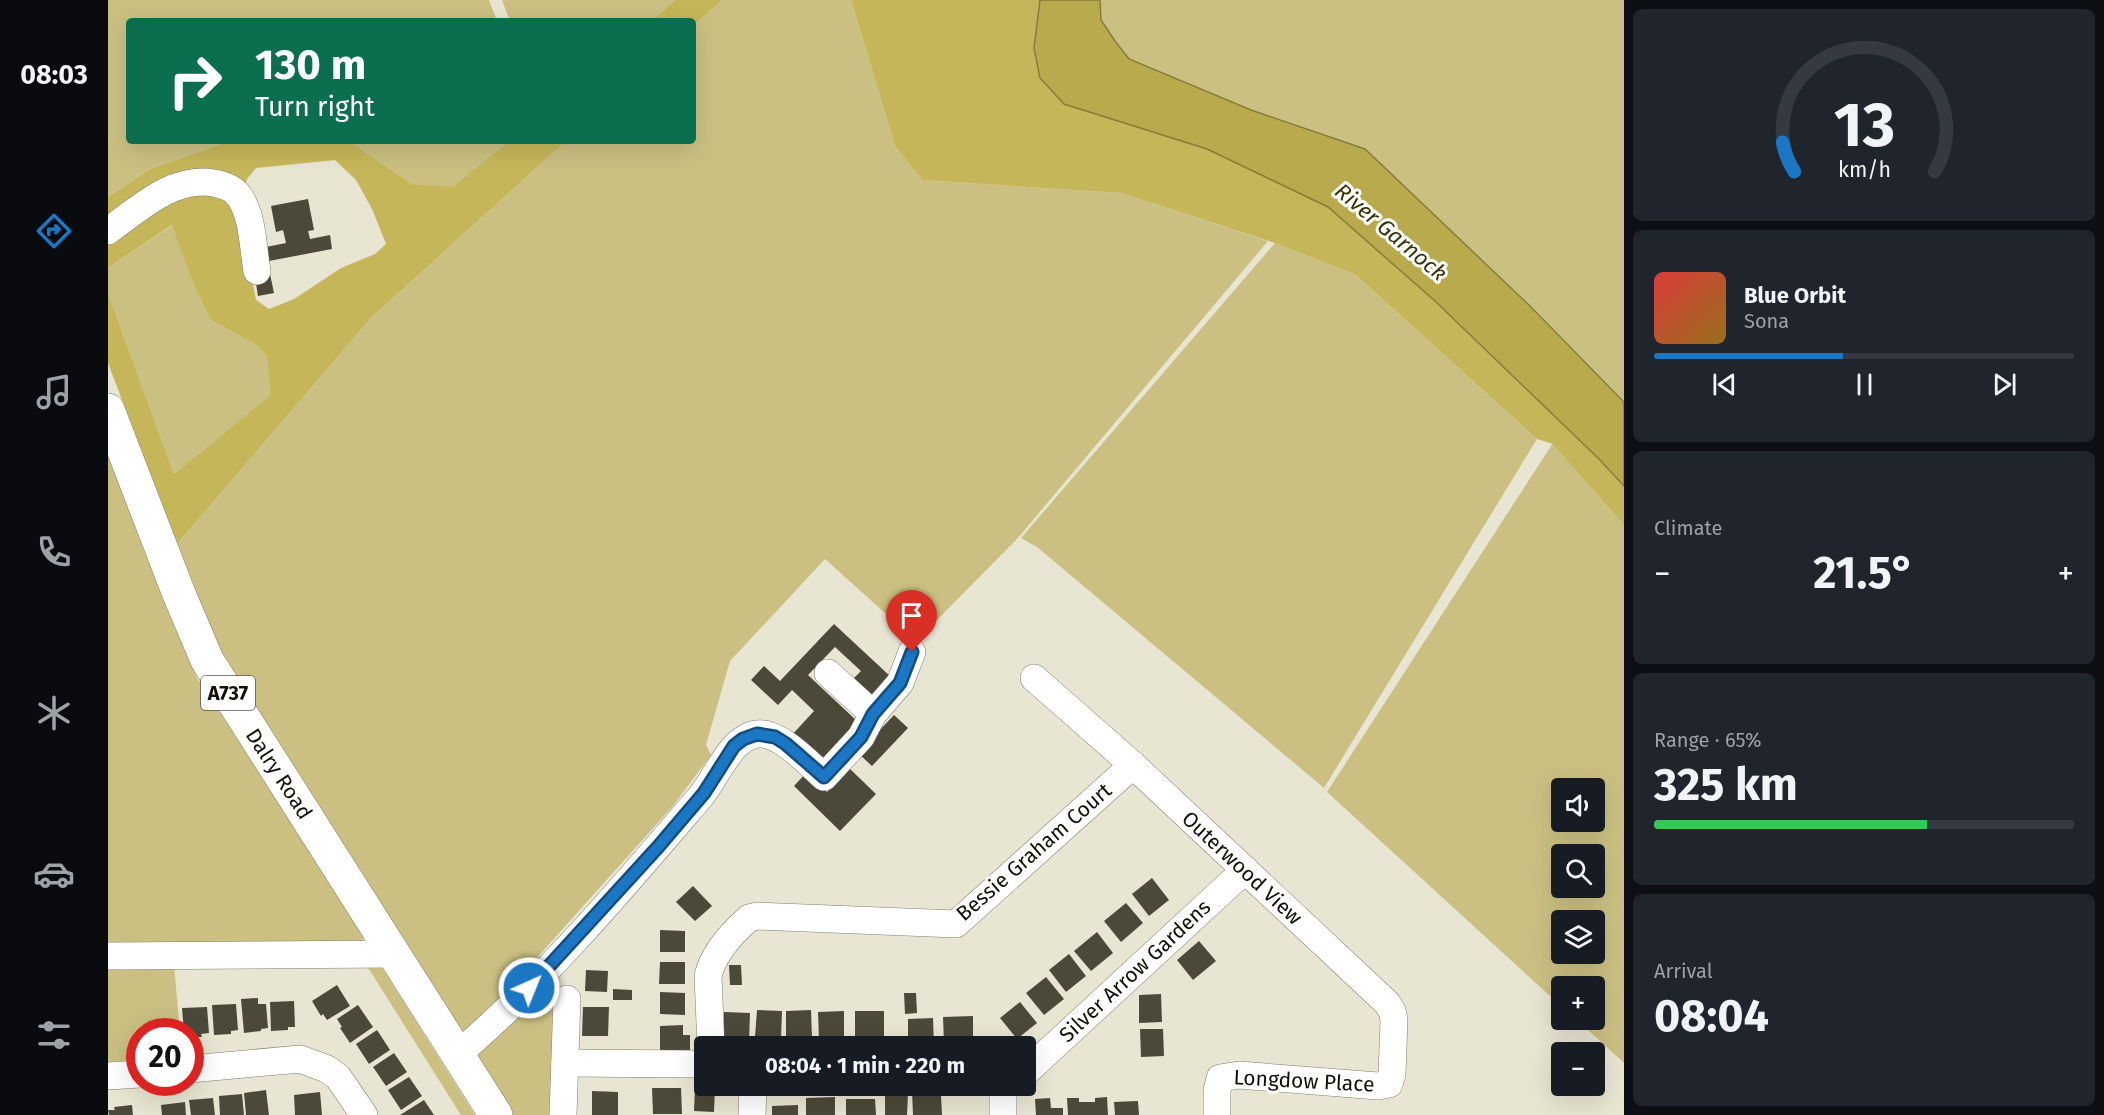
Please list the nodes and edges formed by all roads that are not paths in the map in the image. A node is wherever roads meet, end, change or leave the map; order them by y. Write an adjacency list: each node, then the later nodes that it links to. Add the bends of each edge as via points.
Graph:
1 (108, 231): 2 (street, via 176,186 193,181 225,185 240,196 247,211)
2 (257, 271)
3 (108, 410): 10 (highway, Dalry Road / A737, via 207,660)
4 (912, 652): 7 (street, via 900,683)
5 (828, 673): 7 (street)
6 (1034, 678): 8 (street, Outerwood View)
7 (873, 714): 14 (street, via 861,737 824,777 786,744 764,734 749,736 734,746 704,793 580,933 499,1018)
8 (1133, 765): 9 (street, Outerwood View); 13 (street, Bessie Graham Court, via 956,924 749,918 710,966)
9 (1245, 870): 16 (street, Silver Arrow Gardens); 21 (street, Outerwood View, via 1387,1003 1394,1020)
10 (393, 954): 11 (street); 14 (highway, Dalry Road / A737)
11 (108, 956)
12 (567, 999): 15 (street)
13 (711, 1036)
14 (457, 1055): 25 (highway, Dalry Road / A737)
15 (565, 1063): 17 (street); 26 (street)
16 (1036, 1063)
17 (694, 1064)
18 (204, 1068): 24 (street, via 289,1059 312,1062 338,1077)
19 (126, 1075): 20 (street)
20 (108, 1076)
21 (1389, 1084): 29 (street, Longdow Place, via 1239,1075 1220,1078)
22 (753, 1096): 27 (street)
23 (1003, 1096): 28 (street)
24 (364, 1115)
25 (496, 1115)
26 (563, 1115)
27 (752, 1115)
28 (1004, 1115)
29 (1217, 1115)

